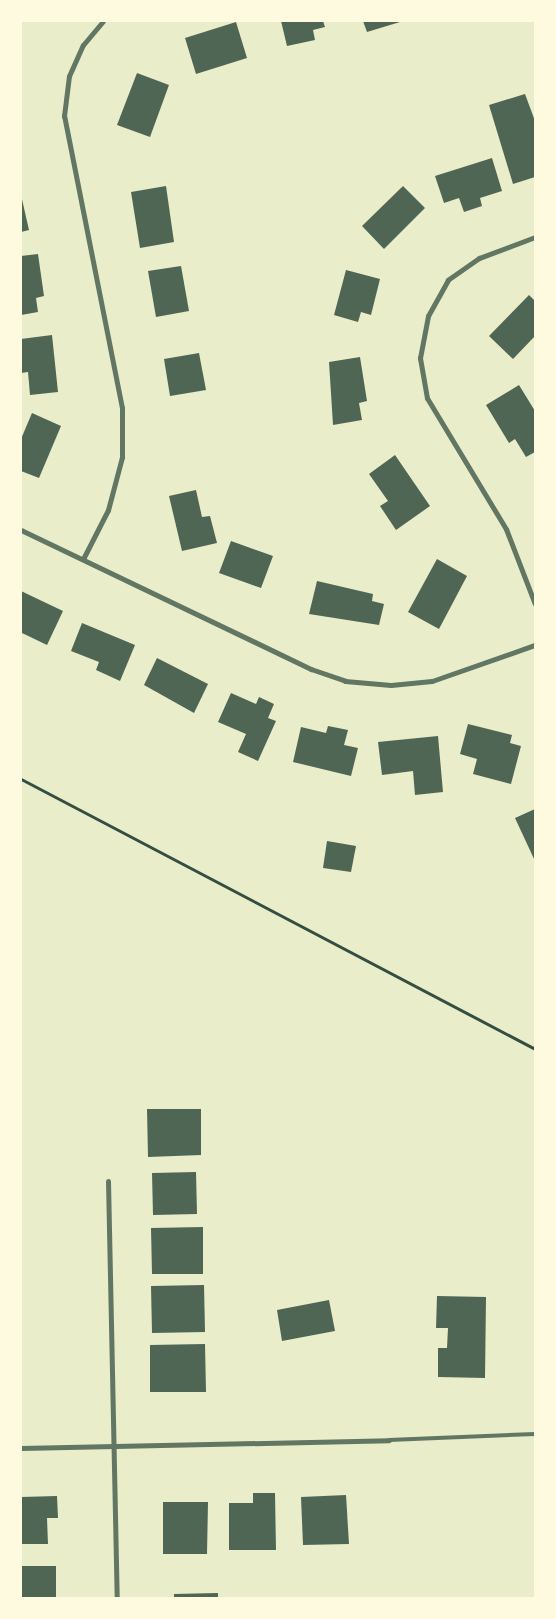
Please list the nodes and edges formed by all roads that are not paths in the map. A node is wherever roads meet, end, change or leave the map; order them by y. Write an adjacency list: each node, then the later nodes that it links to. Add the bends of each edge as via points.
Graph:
1 (104, 21): 4 (street, via 83,45 69,76 64,116 122,408 122,457 108,510)
2 (535, 237): 5 (street, via 479,258 448,280 428,316 420,358 427,398 506,529)
3 (21, 530): 4 (street)
4 (83, 559): 6 (street, via 311,669 345,681 391,685 432,681)
5 (535, 604)
6 (535, 645)
7 (108, 1181): 10 (street)
8 (535, 1434): 9 (lane)
9 (389, 1440): 10 (street)
10 (114, 1443): 11 (street); 12 (street)
11 (21, 1448)
12 (117, 1598)

